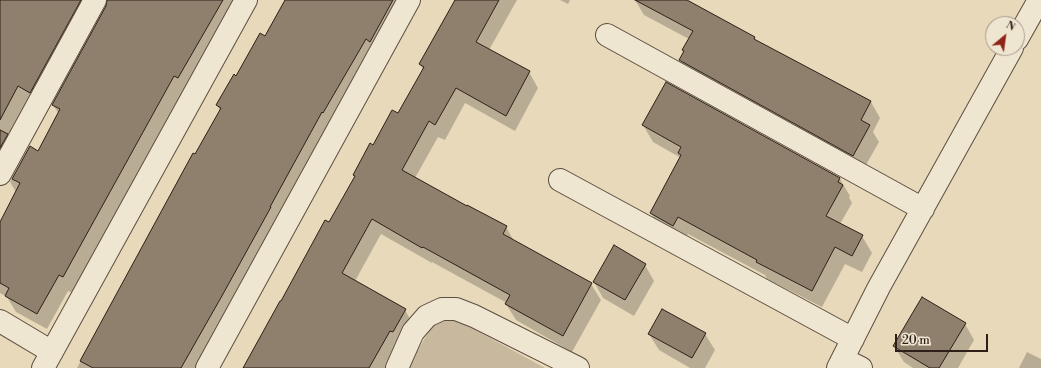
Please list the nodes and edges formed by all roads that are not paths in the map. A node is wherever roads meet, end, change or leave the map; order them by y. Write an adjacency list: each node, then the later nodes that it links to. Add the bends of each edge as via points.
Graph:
1 (95, 0): 8 (street)
2 (246, 0): 13 (street)
3 (409, 0): 15 (street)
4 (1038, 0): 5 (street)
5 (1025, 24)
6 (607, 35): 10 (street)
7 (1008, 56): 10 (street)
8 (0, 174)
9 (560, 180): 12 (street)
10 (923, 209): 12 (street)
11 (0, 321): 13 (street)
12 (853, 339): 14 (street)
13 (48, 360)
14 (848, 365)
15 (207, 368)
16 (397, 368): 17 (street, via 413,332 427,316 442,309 456,309 474,316)
17 (578, 368)

